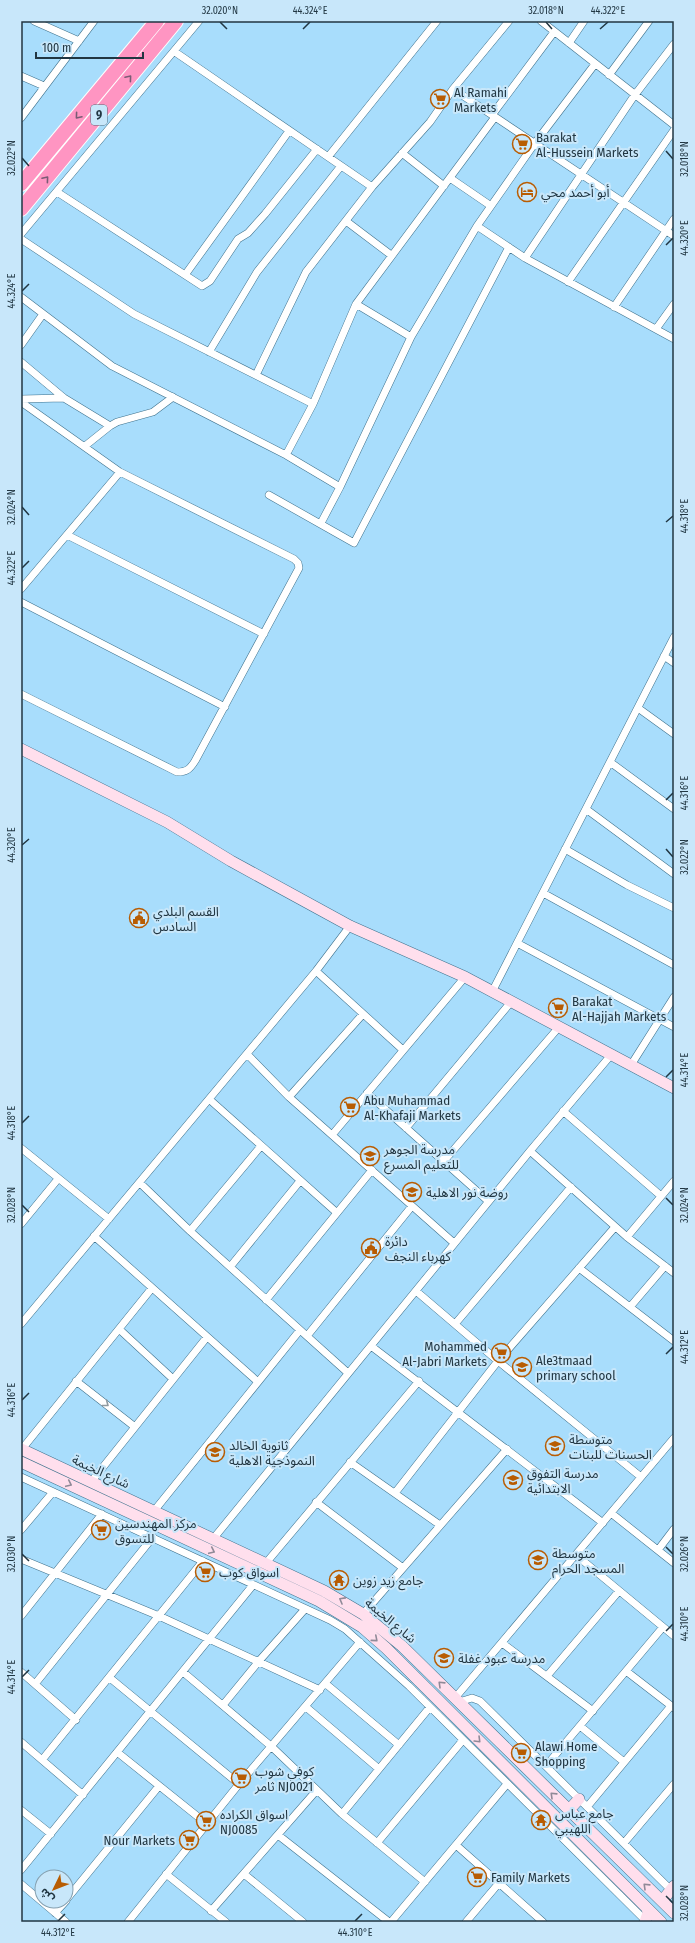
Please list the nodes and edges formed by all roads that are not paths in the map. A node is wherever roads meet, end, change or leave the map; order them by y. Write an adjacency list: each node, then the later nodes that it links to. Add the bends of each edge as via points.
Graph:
1 (34, 21): 12 (street)
2 (94, 21): 12 (street)
3 (157, 21): 34 (highway, 9, one-way to 34)
4 (176, 21): 40 (highway, 9, one-way to 4)
5 (199, 21): 15 (street)
6 (437, 21): 30 (street)
7 (509, 21): 20 (street)
8 (541, 21): 11 (street)
9 (584, 21): 13 (street)
10 (649, 21): 17 (street)
11 (554, 32): 13 (street); 22 (street)
12 (80, 41): 19 (street)
13 (569, 43): 16 (street)
14 (674, 44): 21 (street)
15 (175, 52): 26 (street); 37 (street)
16 (595, 64): 17 (street); 27 (street)
17 (609, 75): 21 (street)
18 (21, 76): 19 (street)
19 (44, 86): 23 (street)
20 (453, 89): 22 (street); 29 (street, via 430,122)
21 (634, 96): 24 (street); 32 (street)
22 (493, 116): 27 (street); 33 (street)
23 (21, 118)
24 (674, 125)
25 (674, 130): 38 (street)
26 (289, 131): 28 (street); 51 (street)
27 (535, 144): 32 (street); 39 (street)
28 (317, 149): 30 (street); 51 (street, via 257,224 238,240 210,281 202,286)
29 (402, 153): 35 (street); 36 (street)
30 (328, 157): 31 (street)
31 (341, 166): 36 (street); 62 (street, via 257,272)
32 (581, 174): 38 (street); 50 (street)
33 (450, 178): 35 (street); 39 (street)
34 (21, 184)
35 (444, 186): 49 (street)
36 (372, 188): 42 (street)
37 (57, 192): 45 (street); 51 (street)
38 (624, 202): 44 (street); 52 (street)
39 (491, 206): 43 (street)
40 (21, 209)
41 (674, 220): 44 (street)
42 (346, 221): 49 (street); 64 (street, via 306,272)
43 (477, 226): 48 (street); 59 (street)
44 (666, 231): 46 (street); 56 (street)
45 (21, 234)
46 (674, 236)
47 (21, 239): 62 (street, via 134,314)
48 (509, 247): 50 (street); 75 (street, via 354,543)
49 (391, 255): 54 (street)
50 (525, 258): 52 (street)
51 (185, 275)
52 (568, 282): 56 (street)
53 (21, 297): 57 (street)
54 (356, 304): 59 (street); 68 (street)
55 (674, 304): 58 (street)
56 (614, 307): 58 (street)
57 (43, 314): 61 (street); 65 (street, via 112,366)
58 (656, 329): 60 (street)
59 (411, 337): 73 (street)
60 (674, 340)
61 (21, 345)
62 (209, 352): 64 (street)
63 (21, 362): 66 (street)
64 (256, 375): 68 (street)
65 (174, 397): 69 (street, via 153,412); 71 (street)
66 (64, 398): 67 (street); 69 (street)
67 (21, 400): 70 (street)
68 (314, 404): 71 (street)
69 (110, 426): 70 (street)
70 (85, 446): 72 (street)
71 (286, 455): 73 (street)
72 (120, 472): 76 (street); 79 (street, via 298,563 300,568)
73 (340, 487): 75 (street)
74 (269, 495): 75 (street)
75 (321, 523)
76 (67, 535): 77 (street); 79 (street)
77 (21, 589)
78 (21, 602): 84 (street)
79 (264, 634): 84 (street)
80 (674, 637): 81 (street)
81 (664, 656): 82 (street); 85 (street)
82 (674, 663)
83 (21, 694): 84 (street, via 177,772 190,769)
84 (225, 707)
85 (638, 708): 86 (street); 88 (street)
86 (674, 734)
87 (21, 749): 95 (street, via 167,822 231,861)
88 (610, 762): 89 (street); 90 (street)
89 (586, 809): 91 (street); 92 (street)
90 (674, 809)
91 (565, 850): 93 (street); 94 (street)
92 (674, 874)
93 (543, 892): 96 (street); 97 (street)
94 (674, 908)
95 (350, 926): 98 (street); 99 (street)
96 (517, 943): 100 (street); 104 (street)
97 (674, 965)
98 (316, 971): 103 (street); 108 (street)
99 (465, 977): 100 (street); 107 (street)
100 (492, 992): 102 (street)
101 (674, 997): 104 (street)
102 (511, 1002): 105 (street); 116 (street)
103 (363, 1014): 107 (street); 113 (street)
104 (660, 1019): 106 (street); 110 (street)
105 (559, 1027): 109 (street); 121 (street)
106 (674, 1027)
107 (403, 1050): 112 (street)
108 (247, 1054): 113 (street); 114 (street)
109 (611, 1055): 110 (street); 115 (street)
110 (631, 1065): 111 (street)
111 (674, 1088)
112 (367, 1093): 116 (street); 117 (street)
113 (289, 1097): 117 (street)
114 (209, 1099): 118 (street); 126 (street)
115 (563, 1111): 120 (street); 128 (street)
116 (406, 1128): 121 (street)
117 (332, 1135): 122 (street)
118 (261, 1146): 124 (street); 135 (street)
119 (21, 1148): 123 (street)
120 (530, 1151): 127 (street); 129 (street)
121 (444, 1162): 129 (street)
122 (372, 1170): 130 (street); 131 (street)
123 (58, 1179): 132 (street); 133 (street)
124 (300, 1181): 131 (street); 140 (street)
125 (674, 1181): 128 (street)
126 (140, 1183): 132 (street); 135 (street)
127 (571, 1187): 134 (street); 148 (street)
128 (661, 1196): 137 (street)
129 (488, 1202): 138 (street)
130 (412, 1206): 138 (street); 151 (street)
131 (336, 1212): 145 (street)
132 (109, 1219): 136 (street)
133 (21, 1224)
134 (615, 1227): 137 (street); 141 (street)
135 (190, 1232): 140 (street)
136 (94, 1236): 143 (street); 147 (street)
137 (626, 1237): 139 (street)
138 (454, 1243): 144 (street)
139 (665, 1266): 142 (street); 146 (street)
140 (230, 1267): 145 (street)
141 (579, 1268): 146 (street); 155 (street)
142 (673, 1271)
143 (152, 1288): 149 (street); 152 (street)
144 (416, 1290): 148 (street); 154 (street)
145 (266, 1300): 150 (street)
146 (630, 1307): 153 (street)
147 (21, 1324)
148 (455, 1324): 155 (street)
149 (119, 1329): 157 (street); 158 (street)
150 (300, 1330): 151 (street); 160 (street)
151 (307, 1336): 156 (street)
152 (207, 1337): 157 (street); 160 (street)
153 (674, 1342)
154 (371, 1346): 156 (street); 159 (street)
155 (498, 1361): 161 (street); 170 (street)
156 (348, 1373): 183 (street)
157 (173, 1379): 162 (street)
158 (76, 1381): 162 (street, one-way to 162); 165 (street)
159 (419, 1381): 161 (street); 166 (street)
160 (258, 1382): 175 (street)
161 (459, 1412): 164 (street); 173 (street)
162 (135, 1427): 171 (street)
163 (674, 1438): 170 (street)
164 (507, 1449): 178 (street); 179 (street)
165 (23, 1454): 167 (street, شارع الخيمة); 169 (street, شارع الخيمة)
166 (350, 1462): 173 (street); 174 (street)
167 (78, 1476): 169 (street, via 55,1469 52,1473); 171 (street, شارع الخيمة)
168 (21, 1477): 172 (street)
169 (54, 1477): 210 (street, شارع الخيمة, one-way to 210, via 319,1601 362,1627)
170 (642, 1477): 176 (street)
171 (91, 1482): 175 (street, شارع الخيمة)
172 (53, 1492): 177 (street); 181 (street)
173 (395, 1493): 179 (street)
174 (316, 1502): 188 (street); 190 (street)
175 (154, 1511): 183 (street, شارع الخيمة)
176 (611, 1513): 178 (street); 184 (street)
177 (102, 1514): 182 (street); 191 (street)
178 (603, 1523): 185 (street)
179 (440, 1525): 190 (street)
180 (674, 1529): 184 (street)
181 (21, 1530)
182 (152, 1537): 187 (street); 194 (street)
183 (213, 1539): 188 (street, شارع الخيمة)
184 (658, 1550): 189 (street)
185 (576, 1555): 193 (street); 203 (street)
186 (21, 1559): 191 (street)
187 (203, 1561): 192 (street); 198 (street)
188 (266, 1563): 196 (street, شارع الخيمة, one-way to 188, via 324,1591)
189 (674, 1563)
190 (403, 1568): 196 (street)
191 (55, 1573): 194 (street); 197 (street)
192 (253, 1584): 195 (street); 201 (street)
193 (619, 1591): 199 (street); 208 (street)
194 (106, 1595): 198 (street); 211 (street)
195 (305, 1609): 202 (street, via 345,1629); 204 (street)
196 (363, 1614): 214 (street, شارع الخيمة, one-way to 196, via 402,1646)
197 (21, 1616)
198 (159, 1616): 201 (street); 209 (street)
199 (662, 1627): 200 (street); 205 (street)
200 (674, 1636)
201 (210, 1639): 204 (street); 207 (street)
202 (360, 1642): 210 (street); 212 (street)
203 (502, 1643): 208 (street); 214 (street)
204 (259, 1661): 213 (street); 215 (street)
205 (626, 1671): 218 (street); 220 (street)
206 (21, 1672): 211 (street)
207 (183, 1672): 215 (street); 219 (street)
208 (547, 1676): 220 (street)
209 (110, 1678): 219 (street); 222 (street)
210 (413, 1682): 217 (street); 223 (street, شارع الخيمة)
211 (34, 1684): 222 (street)
212 (326, 1684): 213 (street); 227 (street)
213 (320, 1690): 216 (street)
214 (457, 1700): 221 (street, شارع الخيمة); 234 (street, via 478,1699)
215 (223, 1705): 228 (street)
216 (306, 1707): 228 (street); 235 (street)
217 (430, 1707): 225 (street); 227 (street)
218 (672, 1707): 232 (street)
219 (150, 1711): 229 (street); 236 (street)
220 (593, 1711): 224 (street)
221 (475, 1718): 223 (street, via 472,1725); 230 (street, شارع الخيمة)
222 (76, 1720): 231 (street)
223 (461, 1723): 233 (street, شارع الخيمة, one-way to 233)
224 (580, 1726): 232 (street); 234 (street)
225 (463, 1740): 237 (street); 250 (street)
226 (21, 1742): 231 (street)
227 (399, 1744): 235 (street)
228 (272, 1747): 236 (street); 240 (street)
229 (117, 1752): 239 (street); 241 (street)
230 (511, 1754): 233 (street, via 504,1754); 245 (street, شارع الخيمة, one-way to 230)
231 (42, 1760): 241 (street)
232 (624, 1762): 243 (street)
233 (504, 1765): 262 (street, شارع الخيمة)
234 (546, 1766): 242 (street)
235 (379, 1769): 246 (street)
236 (239, 1784): 247 (street)
237 (507, 1784): 252 (street); 268 (street)
238 (674, 1784): 251 (street)
239 (159, 1786): 247 (street); 260 (street)
240 (316, 1791): 246 (street); 249 (street)
241 (83, 1795): 248 (street)
242 (579, 1798): 243 (street); 245 (street)
243 (587, 1807): 251 (street)
244 (21, 1810): 248 (street)
245 (569, 1810): 261 (street, شارع الخيمة, one-way to 245)
246 (342, 1814): 250 (street)
247 (207, 1824): 254 (street)
248 (51, 1834): 253 (street)
249 (278, 1835): 255 (street); 272 (street)
250 (377, 1843): 256 (street)
251 (624, 1843): 259 (street)
252 (456, 1845): 256 (street); 257 (street)
253 (21, 1870)
254 (166, 1874): 264 (street); 267 (street)
255 (244, 1874): 264 (street); 271 (street)
256 (425, 1882): 272 (street)
257 (499, 1883): 273 (street); 274 (street)
258 (21, 1884): 265 (street)
259 (673, 1888): 261 (street)
260 (74, 1891)
261 (662, 1901): 266 (street, شارع الخيمة)
262 (647, 1908): 268 (street); 275 (street, شارع الخيمة)
263 (59, 1909): 265 (street)
264 (212, 1911): 270 (street)
265 (56, 1913): 269 (street)
266 (674, 1913)
267 (132, 1920)
268 (646, 1921)
269 (66, 1922)
270 (226, 1922)
271 (303, 1922)
272 (390, 1922)
273 (466, 1922)
274 (543, 1922)
275 (661, 1922)

